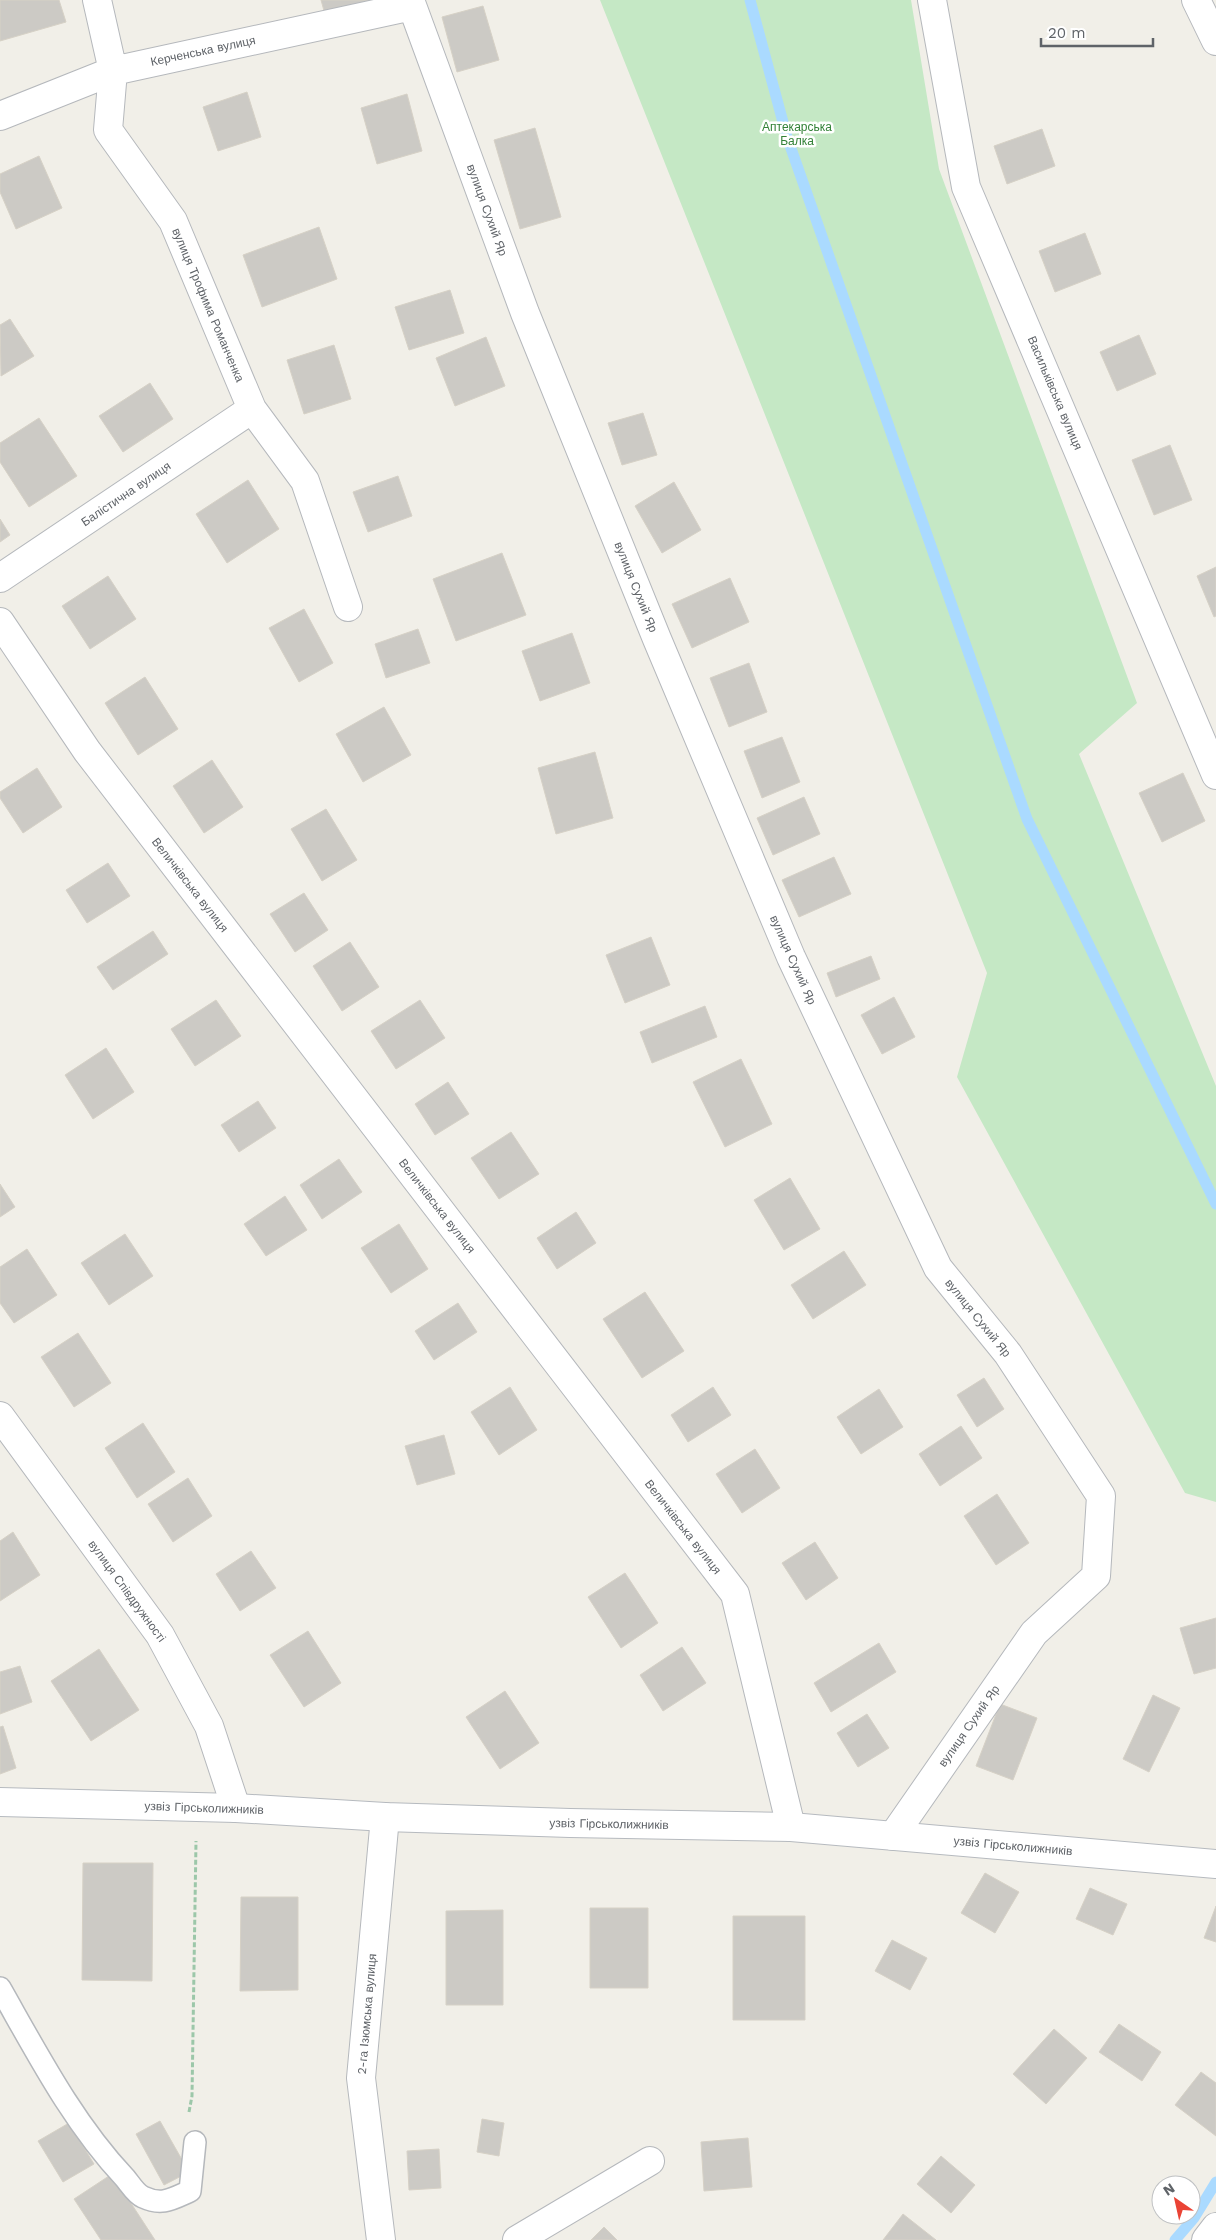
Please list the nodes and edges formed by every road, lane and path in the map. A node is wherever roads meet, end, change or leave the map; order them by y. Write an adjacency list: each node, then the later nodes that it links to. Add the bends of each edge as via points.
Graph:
1 (97, 0): 6 (street, вулиця Трофима Романченка)
2 (932, 0): 12 (street, Васильківська вулиця, via 966,187)
3 (1196, 0): 5 (street)
4 (411, 3): 6 (street, Керченська вулиця); 19 (street, вулиця Сухий Яр, via 529,322 657,640 795,966 938,1268 1008,1354 1102,1496 1096,1576 1034,1632)
5 (1216, 41)
6 (113, 71): 7 (street, Керченська вулиця); 8 (street, вулиця Трофима Романченка, via 108,130 173,221)
7 (0, 116)
8 (252, 409): 9 (street, Балістична вулиця); 10 (street, вулиця Трофима Романченка, via 305,481)
9 (0, 578)
10 (348, 607)
11 (0, 622): 18 (street, Величківська вулиця, via 87,751 735,1594)
12 (1216, 775)
13 (0, 1416): 16 (street, вулиця Співдружності, via 160,1635 209,1726)
14 (0, 1802): 15 (street, узвіз Гірськолижників)
15 (196, 1807): 16 (street, узвіз Гірськолижників); 22 (path, via 192,2096 187,2130)
16 (236, 1808): 17 (street, узвіз Гірськолижників)
17 (386, 1817): 18 (street, узвіз Гірськолижників); 25 (street, 2-га Ізюмська вулиця, via 361,2078)
18 (791, 1827): 19 (street, узвіз Гірськолижників)
19 (892, 1836): 20 (street, узвіз Гірськолижників)
20 (1216, 1864)
21 (0, 1988): 22 (lane, via 84,2128 142,2196 164,2202 190,2191)
22 (195, 2142)
23 (650, 2162): 26 (street)
24 (1216, 2227): 27 (street)
25 (381, 2240)
26 (518, 2240)
27 (1206, 2240)

